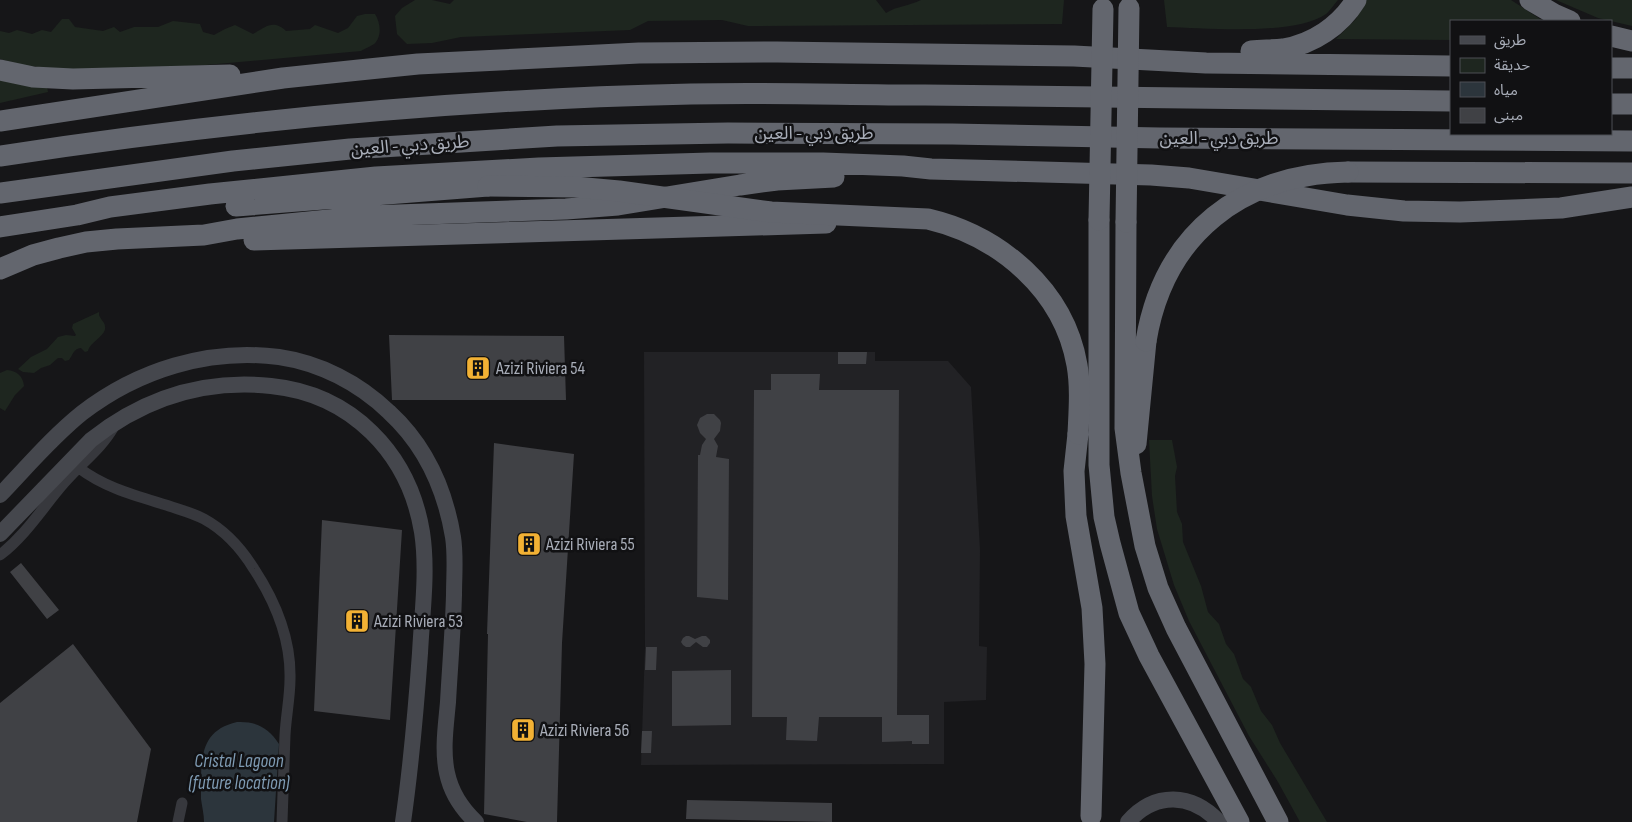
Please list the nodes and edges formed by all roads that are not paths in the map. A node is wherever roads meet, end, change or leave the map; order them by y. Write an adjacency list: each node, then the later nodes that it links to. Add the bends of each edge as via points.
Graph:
1 (1356, 0): 8 (highway, via 1326,32 1312,40 1281,49 1243,51)
2 (1530, 0): 5 (highway)
3 (1129, 4): 32 (highway, bridge, via 1125,428)
4 (1103, 5): 38 (highway, bridge, via 1099,220 1100,491)
5 (1568, 20)
6 (1612, 36): 7 (highway)
7 (1632, 41)
8 (1206, 63): 9 (highway); 13 (highway, via 1074,56 639,53 418,64)
9 (1450, 66)
10 (1612, 68): 11 (highway)
11 (1632, 68)
12 (0, 70): 13 (highway, via 73,80 212,75)
13 (283, 78): 17 (highway)
14 (1450, 102): 19 (highway, طريق دبي - العين, via 693,94 403,108 220,126)
15 (1612, 104): 16 (highway)
16 (1632, 104)
17 (0, 121)
18 (1632, 141): 22 (highway, طريق دبي - العين, via 728,133 558,136 350,149 233,161)
19 (0, 156)
20 (931, 169): 23 (highway, via 1180,177 1347,205 1404,211 1561,208); 24 (highway, via 710,163 539,168 376,178 210,194 110,207); 27 (highway, via 891,175 776,180 618,205 369,216)
21 (1632, 173): 32 (highway, bridge, via 1348,172 1281,181 1248,194 1219,212 1190,241 1167,275 1154,305 1146,340)
22 (0, 193)
23 (1632, 196)
24 (77, 215): 25 (highway, bridge, via 96,218 488,186 619,190 772,212); 26 (highway)
25 (890, 218): 27 (highway, bridge, via 858,222 238,241); 30 (highway, bridge, via 928,219 969,232 1009,256 1038,284 1061,316 1073,348 1079,381)
26 (0, 227)
27 (204, 235): 28 (highway, via 86,242 33,255)
28 (0, 269)
29 (117, 421): 31 (street, via 107,438); 35 (street, via 91,440); 43 (street, via 148,405 185,392 224,386 283,387 319,397 336,406 366,427 391,455 410,486 424,551 416,712)
30 (1078, 434): 38 (highway, via 1101,552); 40 (highway, via 1074,471 1076,516 1092,608 1095,664)
31 (79, 468): 34 (street); 42 (street, via 106,484 188,512 214,525 229,535 261,579 280,620 289,660)
32 (1131, 473): 48 (highway, via 1145,546 1164,601)
33 (0, 496): 44 (street, via 80,414 126,384 164,369 224,356 265,356 307,363 366,392 395,417 420,447 445,501 455,557 445,761 450,785)
34 (53, 496): 35 (street); 37 (street, via 28,528)
35 (30, 502): 36 (street)
36 (0, 534)
37 (0, 555)
38 (1129, 613): 47 (highway)
39 (182, 803): 41 (street)
40 (1091, 820)
41 (178, 822)
42 (282, 822)
43 (403, 822)
44 (476, 822)
45 (1128, 822): 46 (street, via 1147,806 1171,799 1195,803)
46 (1219, 822)
47 (1240, 822)
48 (1278, 822)

